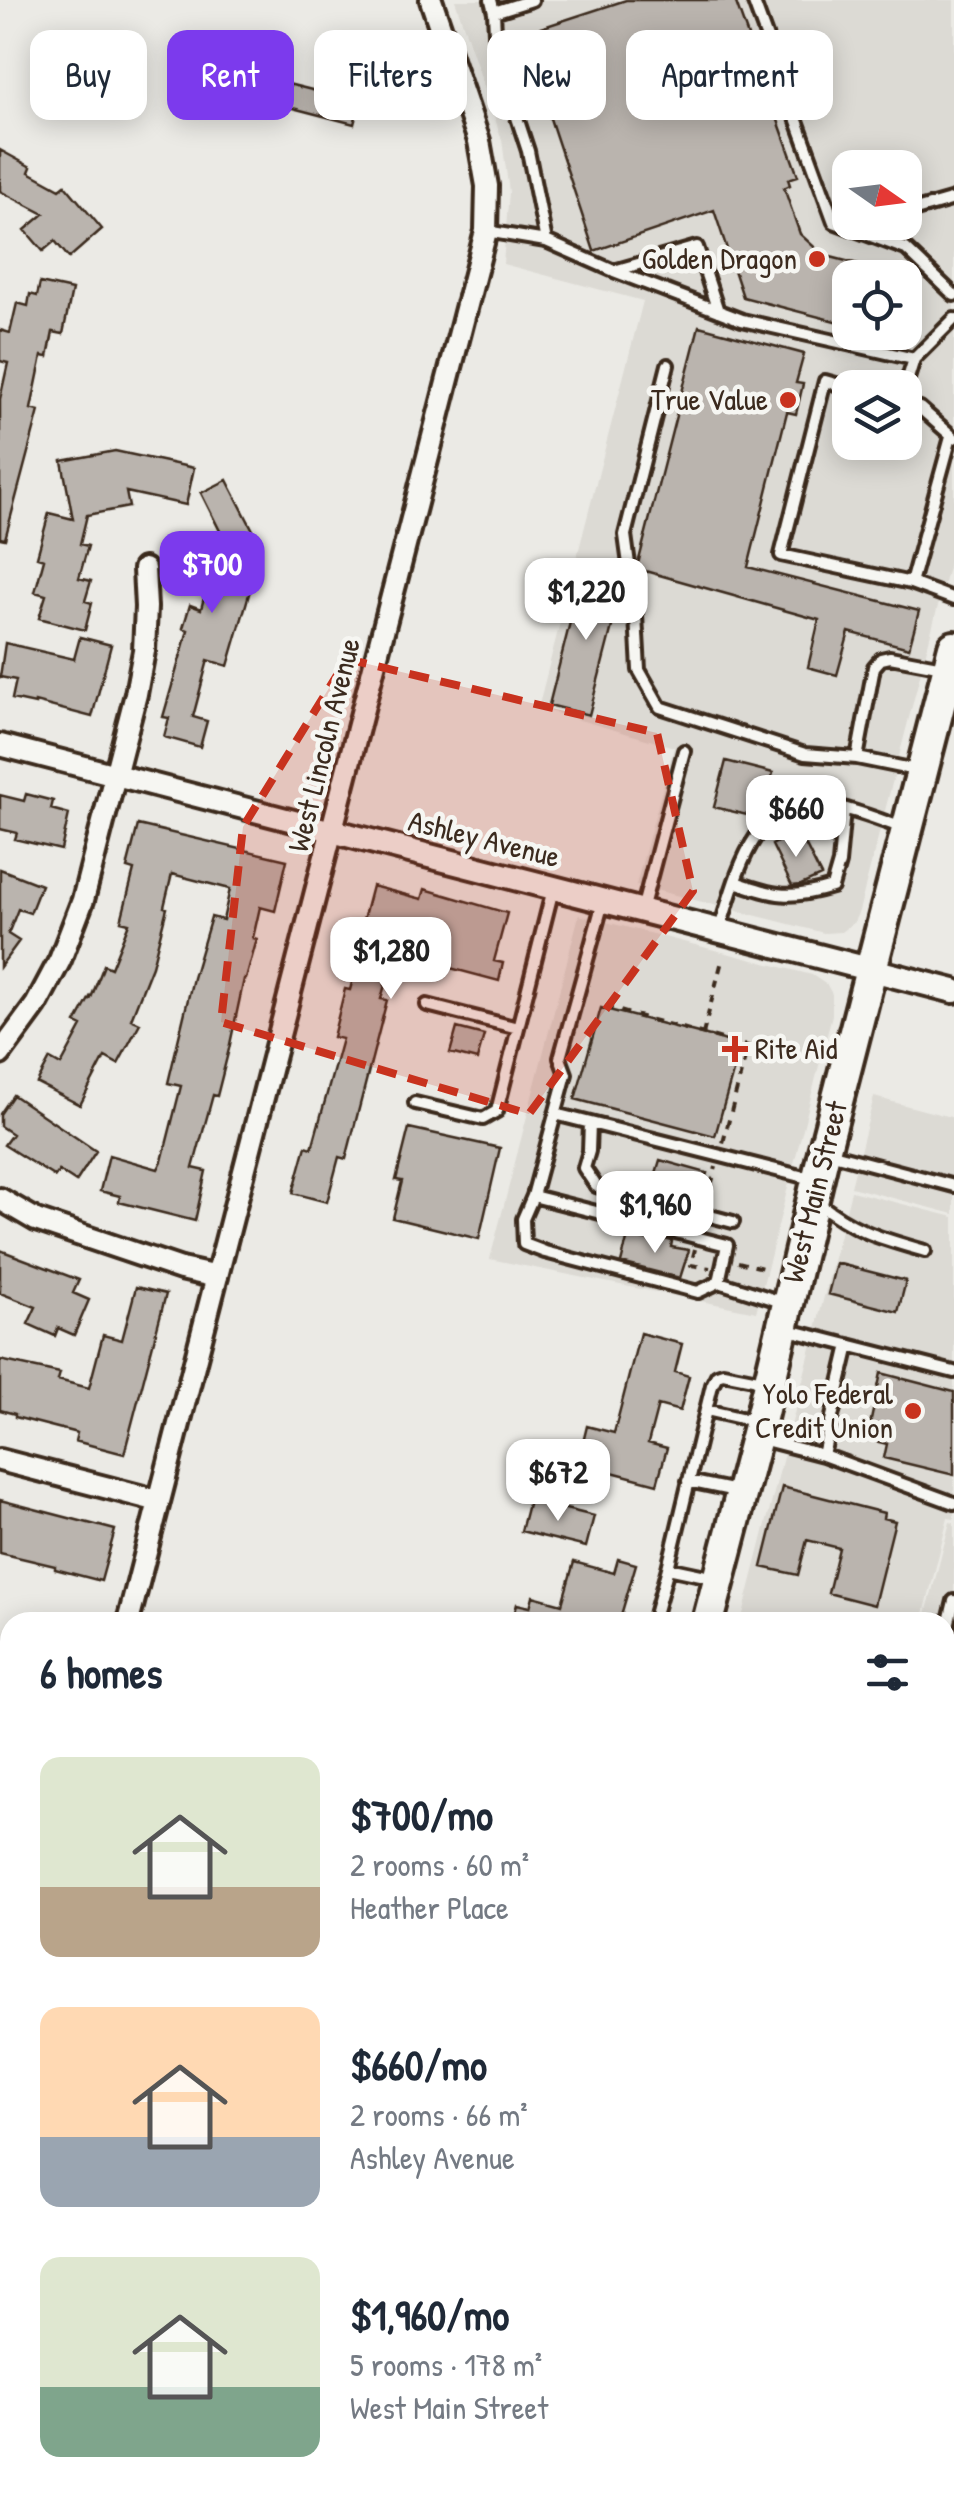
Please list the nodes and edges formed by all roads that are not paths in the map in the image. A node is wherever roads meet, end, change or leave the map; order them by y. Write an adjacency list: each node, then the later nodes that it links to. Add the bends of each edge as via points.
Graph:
1 (431, 0): 8 (street, West Lincoln Avenue, via 479,141)
2 (532, 0): 4 (lane)
3 (753, 0): 7 (lane)
4 (493, 6): 10 (lane, via 496,53 528,152)
5 (954, 199): 6 (lane)
6 (922, 209)
7 (832, 217)
8 (486, 231): 10 (lane); 32 (street, West Lincoln Avenue)
9 (883, 240): 12 (lane, via 906,249)
10 (546, 242): 11 (lane)
11 (614, 272): 13 (lane); 13 (lane, via 697,247)
12 (954, 295)
13 (718, 311): 15 (lane)
14 (954, 319): 15 (lane)
15 (914, 359): 17 (lane)
16 (668, 365): 27 (lane, via 625,535 639,670 660,707 805,754)
17 (911, 370)
18 (832, 383): 22 (lane, via 826,381 782,555)
19 (922, 410): 20 (lane)
20 (952, 437): 22 (lane)
21 (144, 569): 29 (street, via 144,652)
22 (911, 583): 23 (lane)
23 (954, 599)
24 (952, 655): 27 (lane, via 880,658); 28 (main road, West Main Street)
25 (0, 745): 29 (street, Ashley Avenue)
26 (684, 751): 36 (lane)
27 (857, 758): 28 (lane)
28 (922, 771): 31 (main road, West Main Street)
29 (114, 774): 32 (street, Ashley Avenue); 42 (street, via 83,900 60,960)
30 (844, 809): 31 (lane); 33 (lane, via 803,804 776,813 756,835); 33 (lane, via 832,887 778,896)
31 (907, 829): 38 (main road, West Main Street)
32 (332, 831): 34 (street, Ashley Avenue); 52 (street, West Lincoln Avenue)
33 (736, 882): 37 (lane)
34 (554, 888): 35 (street, Ashley Avenue); 41 (lane)
35 (603, 901): 36 (street, Ashley Avenue); 44 (lane, via 560,1058 566,1074)
36 (641, 911): 37 (street, Ashley Avenue)
37 (719, 931): 38 (street, Ashley Avenue)
38 (870, 970): 39 (street, Ashley Avenue); 46 (main road, West Main Street)
39 (954, 992)
40 (427, 1005): 41 (lane)
41 (518, 1028): 43 (lane, via 497,1111 482,1119)
42 (0, 1054)
43 (415, 1103)
44 (555, 1114): 45 (lane); 48 (lane)
45 (590, 1123): 46 (lane); 50 (lane, via 584,1168 596,1186)
46 (818, 1177): 47 (lane); 51 (lane, via 839,1219); 54 (main road, West Main Street)
47 (954, 1186)
48 (533, 1196): 53 (lane, via 728,1245); 53 (lane, via 522,1220 524,1244 698,1292)
49 (0, 1199): 52 (street, via 36,1220)
50 (734, 1222)
51 (925, 1251)
52 (217, 1278): 64 (street, West Lincoln Avenue)
53 (719, 1282): 54 (lane)
54 (785, 1316): 55 (lane); 57 (main road, West Main Street)
55 (849, 1345): 56 (lane); 60 (lane)
56 (954, 1372)
57 (769, 1382): 58 (lane, via 716,1375); 59 (main road, West Main Street)
58 (706, 1410): 59 (lane); 62 (lane)
59 (758, 1430): 60 (lane); 63 (main road, West Main Street)
60 (823, 1455): 65 (lane)
61 (0, 1460): 64 (street)
62 (688, 1481): 63 (lane); 66 (lane)
63 (742, 1492): 67 (main road, West Main Street)
64 (160, 1501): 68 (street, West Lincoln Avenue)
65 (954, 1503)
66 (668, 1568): 67 (lane); 69 (lane)
67 (720, 1579): 70 (main road, West Main Street)
68 (131, 1612)
69 (656, 1612)
70 (711, 1612)

